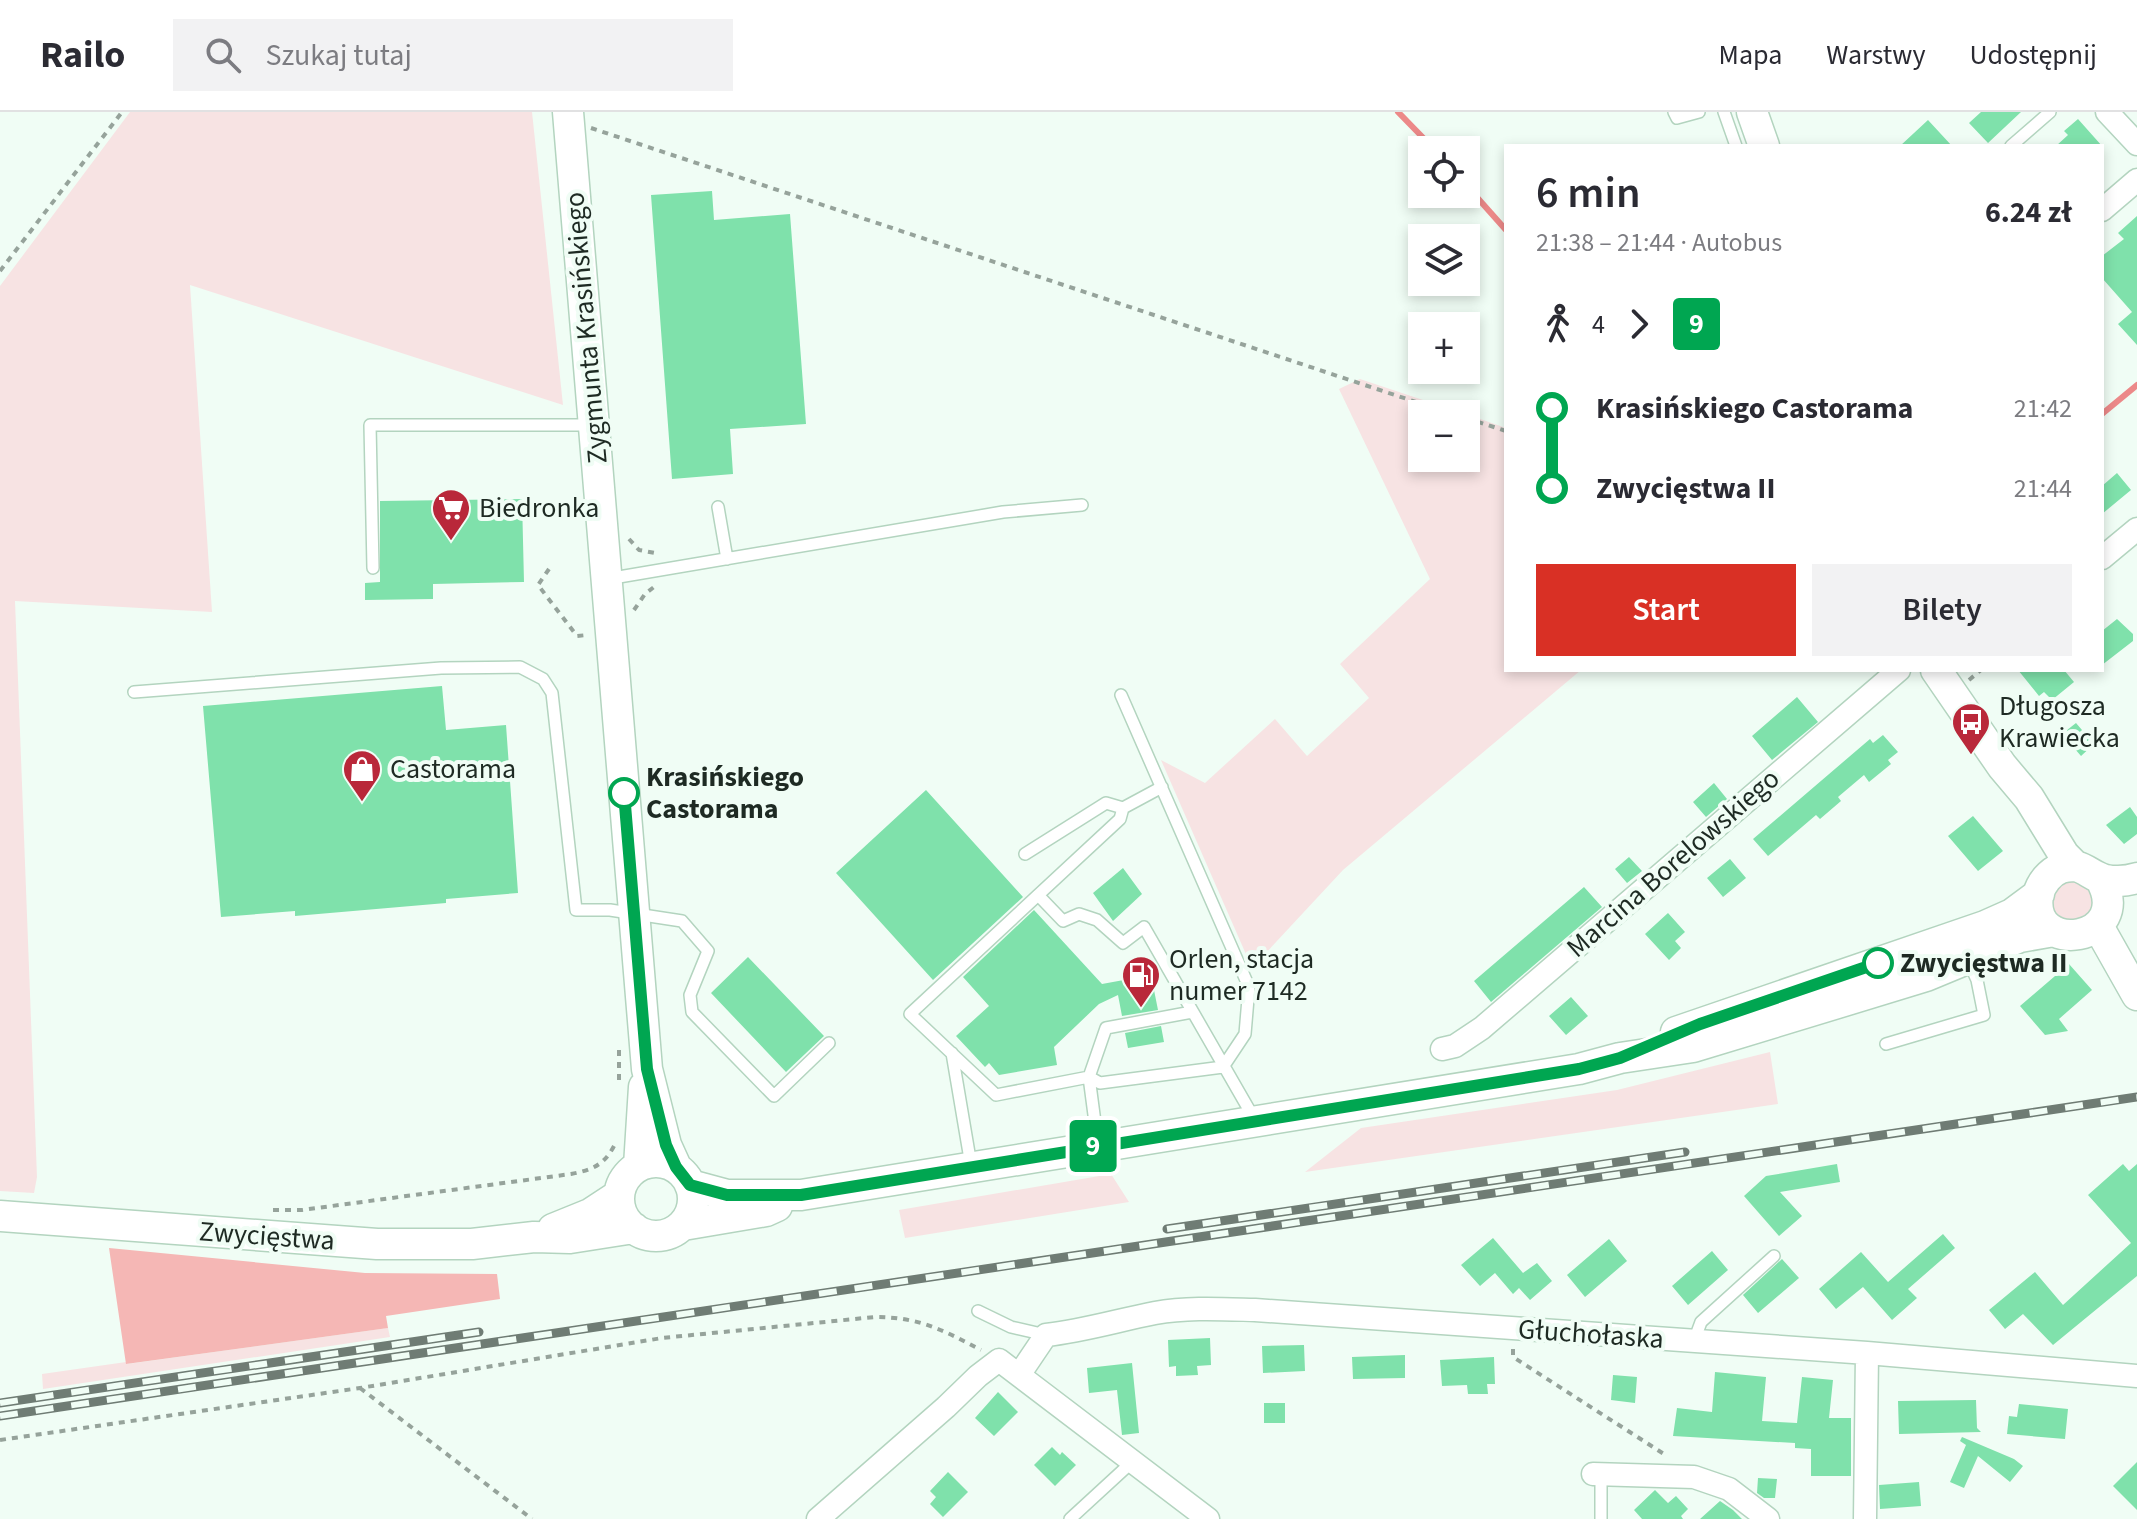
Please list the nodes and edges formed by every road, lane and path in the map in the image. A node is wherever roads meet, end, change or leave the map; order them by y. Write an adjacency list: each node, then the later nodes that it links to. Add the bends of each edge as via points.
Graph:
1 (122, 112): 15 (path)
2 (1674, 112): 3 (lane, via 1677,118)
3 (1699, 112)
4 (1724, 112): 9 (lane)
5 (1752, 112): 10 (main road)
6 (2050, 112): 11 (lane)
7 (2107, 112): 12 (street)
8 (568, 120): 16 (path); 18 (main road, Zygmunta Krasińskiego)
9 (1735, 144)
10 (1763, 144)
11 (2013, 144)
12 (2137, 144)
13 (2137, 180): 14 (street)
14 (2104, 208)
15 (0, 271)
16 (1408, 400)
17 (1480, 423): 19 (path)
18 (594, 425): 25 (lane, via 370,425); 27 (main road, Zygmunta Krasińskiego)
19 (1504, 430)
20 (1082, 505): 24 (lane, via 1003,512)
21 (718, 507): 24 (lane)
22 (2137, 529): 23 (street)
23 (2104, 556)
24 (727, 559): 27 (lane)
25 (373, 568)
26 (549, 569): 28 (path, via 538,585 577,636)
27 (606, 579): 42 (main road, Zygmunta Krasińskiego)
28 (589, 635)
29 (1897, 672): 50 (street, Marcina Borelowskiego, via 1482,1028)
30 (1937, 672): 33 (main road)
31 (134, 692): 42 (lane, via 441,668 520,667 543,679 552,693 576,910)
32 (1121, 695): 34 (lane)
33 (2002, 766): 37 (main road, via 2064,855); 39 (main road, via 2037,856)
34 (1162, 787): 35 (lane); 53 (lane, via 1249,987 1245,1034)
35 (1123, 808): 36 (lane, via 1106,803); 40 (lane, via 1120,819)
36 (1025, 854)
37 (2088, 872): 38 (main road); 39 (main road, via 2055,871); 43 (main road, via 2108,897)
38 (2137, 878)
39 (2040, 890): 44 (main road, via 2040,915); 52 (main road, via 2012,914 1985,926 1700,1024)
40 (1038, 895): 47 (lane, via 1063,921 1079,914 1097,920 1123,943 1144,927); 51 (lane, via 910,1014)
41 (2137, 898): 43 (main road)
42 (634, 914): 48 (lane, via 682,921 708,951 690,995 692,1012 774,1096); 54 (main road, Zygmunta Krasińskiego)
43 (2101, 921): 44 (main road, via 2082,935); 46 (main road)
44 (2054, 931): 45 (main road, via 2020,937)
45 (1968, 960): 49 (lane, via 1984,1015); 52 (main road, via 1693,1047)
46 (2137, 995)
47 (1192, 1012): 53 (lane); 55 (lane, via 1106,1028)
48 (829, 1043)
49 (1886, 1044)
50 (1442, 1049)
51 (952, 1053): 55 (lane, via 996,1095); 60 (lane)
52 (1620, 1058): 56 (main road)
53 (1223, 1067): 55 (lane, via 1100,1083); 56 (lane)
54 (647, 1069): 59 (main road, Zygmunta Krasińskiego); 61 (main road, Zygmunta Krasińskiego, via 666,1145)
55 (1089, 1077): 58 (lane)
56 (1255, 1121): 58 (main road)
57 (615, 1140): 64 (path, via 605,1161 592,1170 302,1210)
58 (1098, 1145): 60 (main road)
59 (639, 1166): 61 (main road, via 664,1162); 62 (main road)
60 (971, 1166): 63 (main road)
61 (683, 1176): 63 (main road, via 727,1195); 66 (main road, via 692,1206)
62 (619, 1195): 67 (main road, via 620,1208); 68 (main road, Zwycięstwa, via 590,1214)
63 (801, 1195): 66 (main road, via 766,1211)
64 (272, 1209)
65 (0, 1216): 68 (main road, Zwycięstwa, via 377,1244 472,1244)
66 (683, 1225): 67 (main road, via 664,1235)
67 (634, 1228): 68 (main road, Zwycięstwa, via 570,1238)
68 (534, 1237)
69 (1774, 1256): 73 (lane, via 1701,1322)
70 (978, 1311): 72 (lane, via 1011,1327)
71 (1514, 1328): 72 (street, Głuchołaska, via 1202,1308); 73 (street, Głuchołaska); 82 (path, via 1513,1357)
72 (1046, 1335): 76 (street)
73 (1694, 1341): 74 (street, Głuchołaska)
74 (1867, 1353): 77 (street, Głuchołaska); 89 (street)
75 (999, 1360): 76 (street); 78 (path, via 933,1325 875,1317 662,1338); 84 (street)
76 (1019, 1375): 80 (street)
77 (2137, 1376)
78 (360, 1388): 79 (path); 83 (path)
79 (0, 1440)
80 (1132, 1462): 85 (lane); 86 (street)
81 (1597, 1474): 82 (street); 87 (lane)
82 (1694, 1477): 88 (street, via 1729,1489)
83 (532, 1519)
84 (818, 1519)
85 (1070, 1519)
86 (1208, 1519)
87 (1601, 1519)
88 (1768, 1519)
89 (1865, 1519)

